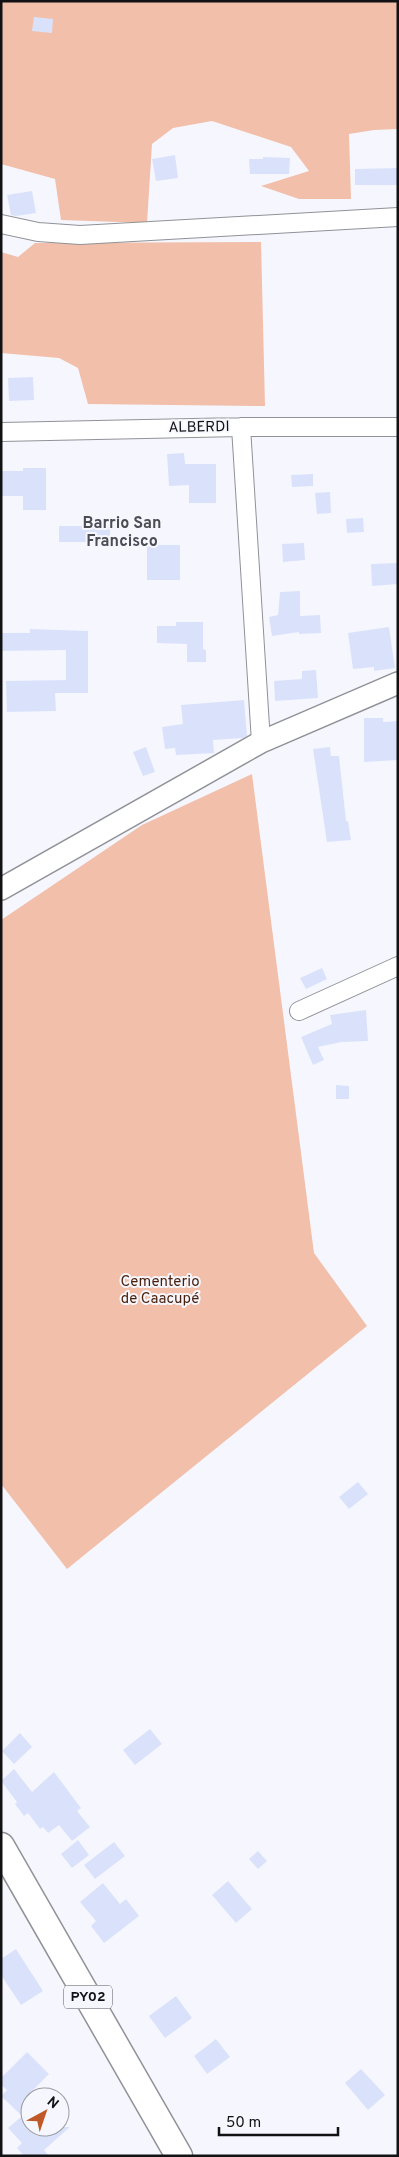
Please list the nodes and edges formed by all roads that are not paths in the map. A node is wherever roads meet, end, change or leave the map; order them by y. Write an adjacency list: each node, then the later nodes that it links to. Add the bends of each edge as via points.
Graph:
1 (398, 217): 2 (street, via 80,235 38,232)
2 (1, 224)
3 (241, 427): 4 (street, ALBERDI); 5 (street, ALBERDI); 7 (street)
4 (398, 427)
5 (1, 432)
6 (398, 683): 7 (street)
7 (261, 742): 8 (street)
8 (1, 889)
9 (398, 966): 10 (street)
10 (299, 1011)
11 (1, 1846): 12 (main road, PY02)
12 (179, 2156)

